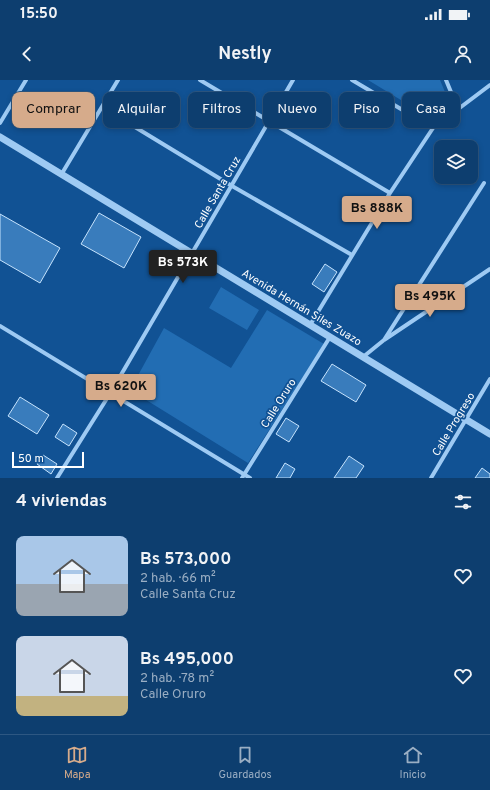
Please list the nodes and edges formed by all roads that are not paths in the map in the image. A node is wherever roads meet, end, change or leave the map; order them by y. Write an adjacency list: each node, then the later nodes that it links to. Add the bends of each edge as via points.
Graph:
1 (26, 80): 14 (street)
2 (118, 80): 10 (street)
3 (200, 80): 13 (street)
4 (293, 80): 8 (street, Calle Santa Cruz)
5 (352, 80): 12 (street)
6 (446, 80): 9 (street)
7 (490, 85): 11 (street)
8 (286, 92)
9 (451, 92)
10 (102, 107): 19 (street); 21 (street)
11 (460, 108)
12 (402, 110)
13 (263, 118)
14 (0, 123)
15 (264, 128): 21 (street, Calle Santa Cruz)
16 (280, 128): 22 (street)
17 (433, 128): 22 (street)
18 (0, 137): 19 (street, Avenida Hernán Siles Zuazo)
19 (61, 175): 23 (street, Avenida Hernán Siles Zuazo)
20 (484, 183): 29 (street)
21 (232, 186): 23 (street, Calle Santa Cruz); 24 (street)
22 (390, 193): 24 (street)
23 (192, 252): 26 (street, Avenida Hernán Siles Zuazo); 32 (street, Calle Santa Cruz)
24 (352, 255): 26 (street)
25 (490, 269): 29 (street)
26 (310, 325): 28 (street, Avenida Hernán Siles Zuazo)
27 (0, 326): 32 (street)
28 (330, 337): 30 (street, Avenida Hernán Siles Zuazo); 35 (street, Calle Oruro)
29 (384, 340): 30 (street)
30 (362, 357): 33 (street, Avenida Hernán Siles Zuazo)
31 (490, 379): 33 (street, Calle Progreso)
32 (111, 392): 35 (street); 36 (street, Calle Santa Cruz)
33 (466, 420): 34 (street, Avenida Hernán Siles Zuazo); 38 (street, Calle Progreso)
34 (490, 434)
35 (243, 476): 37 (street)
36 (58, 478)
37 (250, 478)
38 (431, 478)

